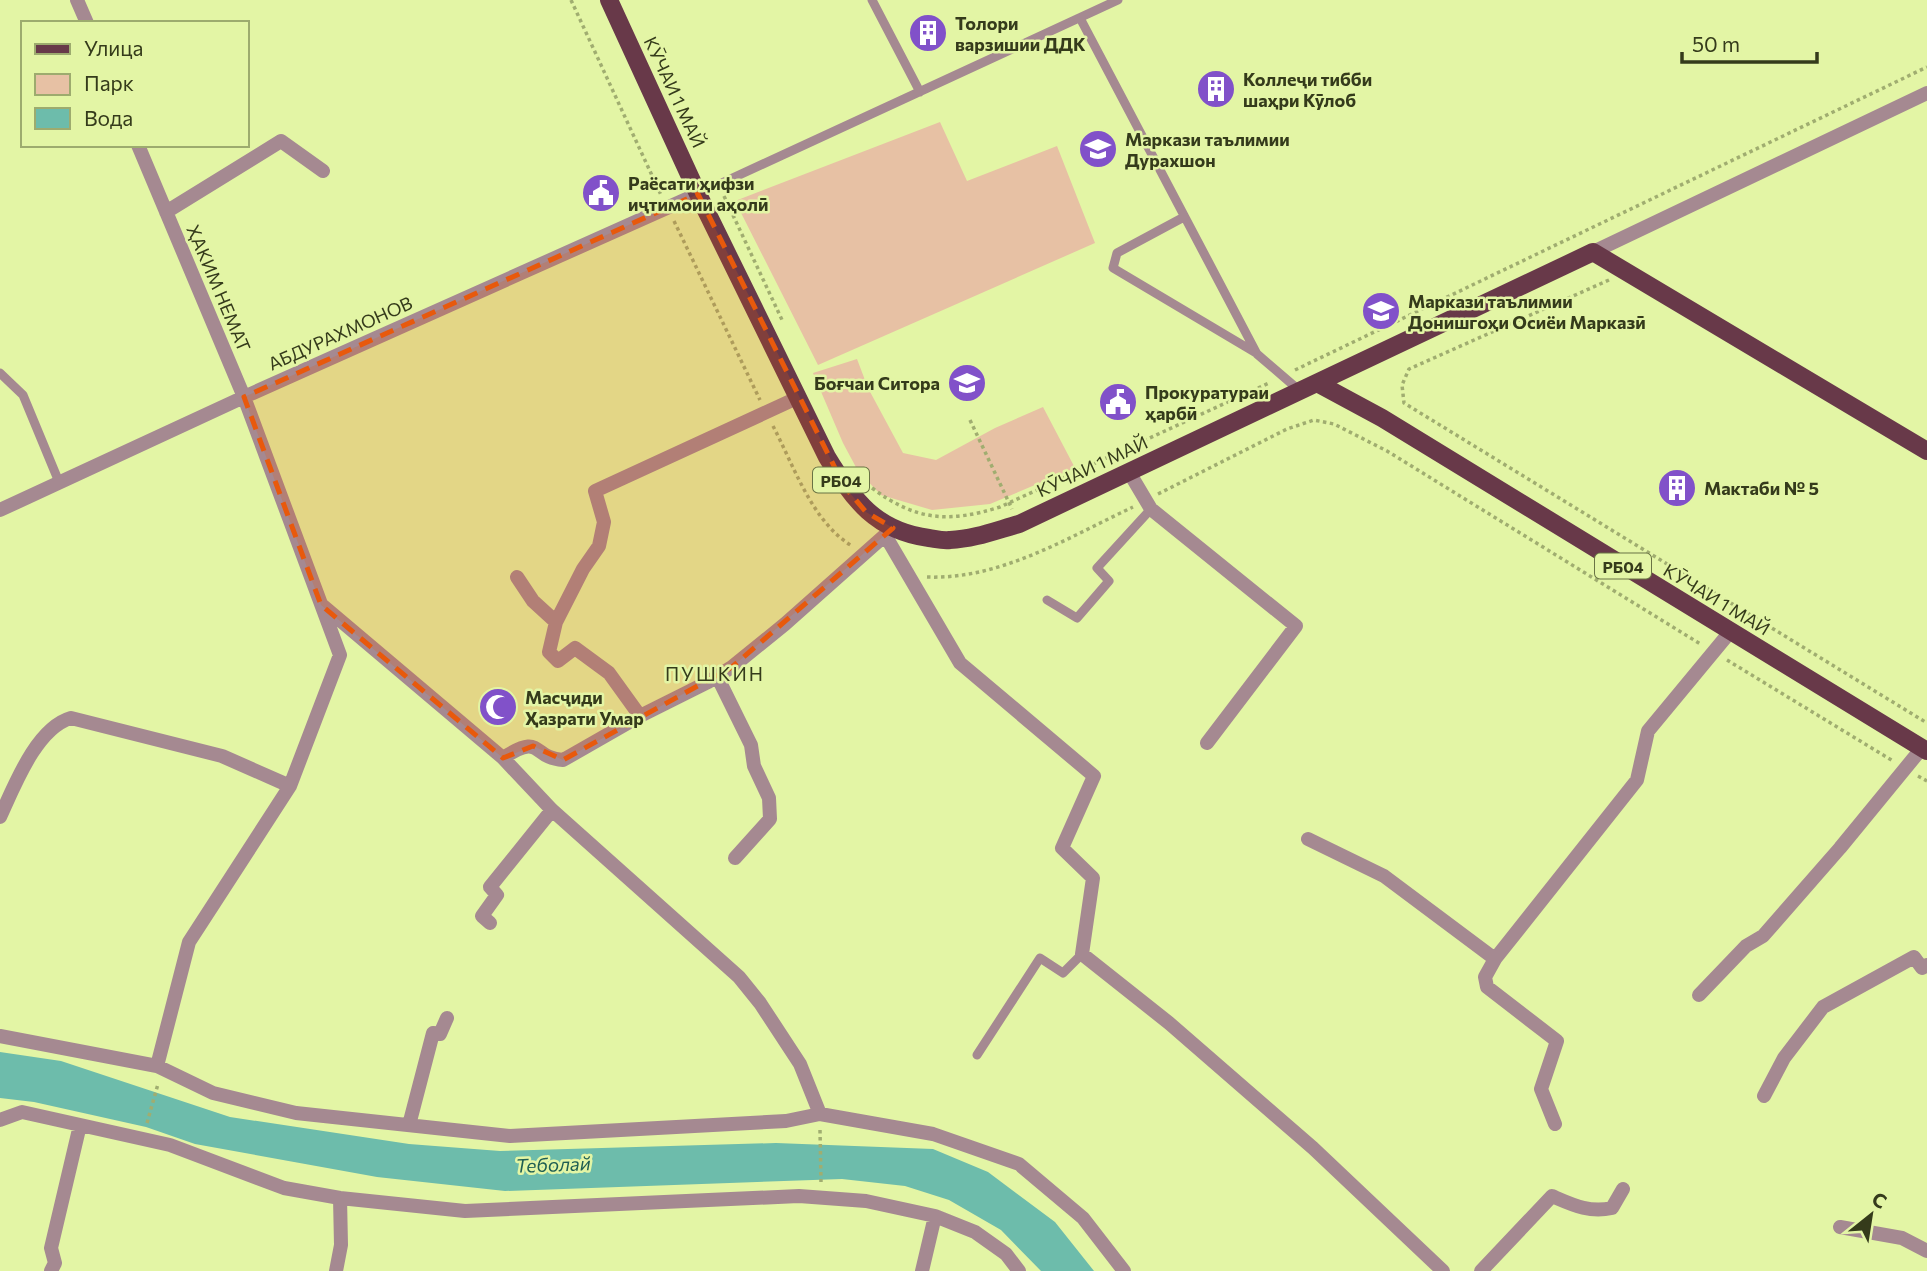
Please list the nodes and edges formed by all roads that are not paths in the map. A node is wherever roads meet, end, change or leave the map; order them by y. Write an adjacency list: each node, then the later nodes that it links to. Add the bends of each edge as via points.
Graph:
1 (77, 0): 6 (street)
2 (609, 0): 11 (main road, КӮЧАИ 1 МАЙ / РБ04)
3 (872, 0): 7 (lane)
4 (1118, 0): 5 (lane)
5 (1080, 18): 7 (lane); 13 (lane)
6 (85, 21)
7 (920, 92): 11 (lane)
8 (1927, 93): 14 (street)
9 (139, 147): 12 (street, ҲАКИМ НЕМАТ)
10 (323, 172): 12 (street, via 281,141)
11 (698, 194): 19 (street, АБДУРАХМОНОВ); 20 (main road, КӮЧАИ 1 МАЙ / РБ04)
12 (166, 212): 19 (street, ҲАКИМ НЕМАТ)
13 (1184, 217): 15 (lane); 15 (lane, via 1117,253 1113,268)
14 (1593, 252): 17 (main road); 21 (main road)
15 (1257, 354): 18 (lane)
16 (0, 373): 23 (lane, via 23,395)
17 (1319, 383): 18 (main road, КӮЧАИ 1 МАЙ / РБ04); 31 (main road, КӮЧАИ 1 МАЙ / РБ04)
18 (1300, 391): 22 (main road, КӮЧАИ 1 МАЙ / РБ04)
19 (244, 397): 23 (street, АБДУРАХМОНОВ); 29 (street, ҲАКИМ НЕМАТ)
20 (797, 398): 26 (main road, КӮЧАИ 1 МАЙ / РБ04, via 844,486); 30 (street, via 595,491 604,522 599,546)
21 (1927, 452)
22 (1129, 472): 24 (street); 26 (main road, КӮЧАИ 1 МАЙ / РБ04, via 1019,524 979,536 948,541)
23 (59, 482): 25 (street, АБДУРАХМОНОВ)
24 (1151, 509): 28 (lane, via 1097,568 1109,580 1077,618); 34 (street, via 1296,626)
25 (0, 510)
26 (889, 532): 32 (street, via 785,624); 43 (street, via 960,663 1094,776 1062,848 1093,878)
27 (517, 577): 30 (street, via 533,601)
28 (1047, 600)
29 (321, 604): 36 (street); 37 (street, ҲАКИМ НЕМАТ, via 340,656)
30 (556, 622): 33 (street, via 549,652 558,661 575,648 609,673)
31 (1730, 632): 35 (main road, КӮЧАИ 1 МАЙ / РБ04); 44 (street, via 1648,731 1637,780)
32 (717, 676): 33 (street); 41 (street, via 751,745 754,766 769,798 770,819)
33 (640, 716): 36 (street, via 563,760 552,760 533,746 521,746)
34 (1207, 743)
35 (1925, 749): 46 (street, via 1763,936 1745,946)
36 (503, 758): 38 (street)
37 (290, 786): 39 (street, via 222,756 71,718 60,721 35,748); 50 (street, ҲАКИМ НЕМАТ, via 189,942)
38 (552, 810): 42 (street, via 490,887 497,895 482,916); 52 (street, via 739,977 800,1064)
39 (0, 817)
40 (1308, 839): 44 (street, via 1384,876)
41 (734, 858)
42 (490, 923)
43 (1082, 954): 49 (lane, via 1063,972 1040,958); 67 (street, via 1313,1148)
44 (1495, 959): 54 (street, via 1485,977 1487,987 1557,1041 1541,1089)
45 (1925, 971): 51 (street, via 1914,957 1823,1007 1784,1058)
46 (1699, 995)
47 (447, 1018): 56 (street, via 440,1034 433,1033)
48 (0, 1036): 50 (street)
49 (977, 1055)
50 (157, 1066): 56 (street, via 213,1093 296,1112)
51 (1764, 1096)
52 (820, 1114): 56 (street, via 786,1121 510,1136); 66 (street, via 933,1134 1018,1164 1083,1218)
53 (0, 1120): 55 (street, via 22,1112)
54 (1555, 1124)
55 (80, 1125): 58 (street, via 170,1145 284,1188); 62 (street, via 51,1248 55,1263)
56 (409, 1125)
57 (1623, 1189): 68 (street, via 1612,1208 1598,1211 1552,1196)
58 (340, 1198): 59 (street, via 465,1211 799,1196 866,1201); 63 (street, via 341,1245)
59 (935, 1216): 64 (street); 65 (street, via 975,1232 1006,1254)
60 (1840, 1227): 61 (street, via 1902,1238)
61 (1927, 1251)
62 (51, 1271)
63 (336, 1271)
64 (922, 1271)
65 (1019, 1271)
66 (1124, 1271)
67 (1443, 1271)
68 (1481, 1271)

